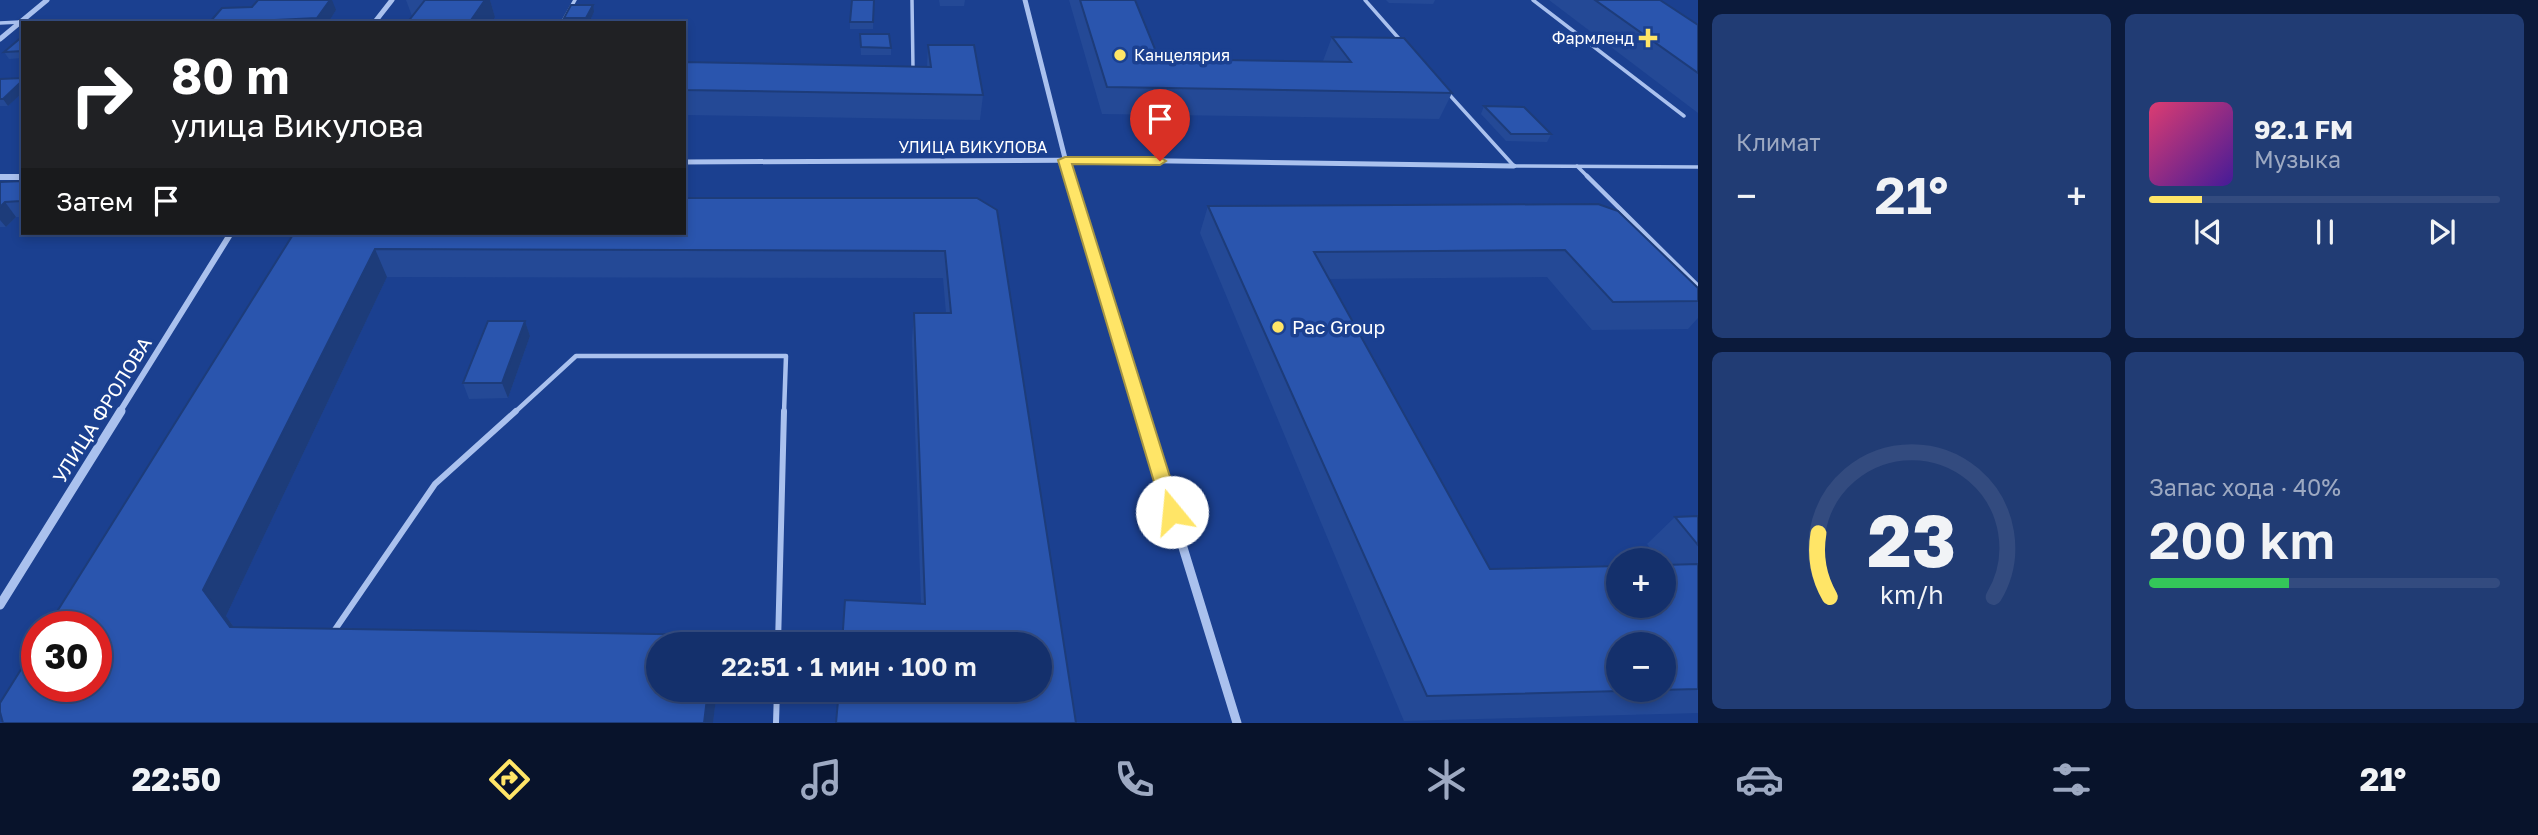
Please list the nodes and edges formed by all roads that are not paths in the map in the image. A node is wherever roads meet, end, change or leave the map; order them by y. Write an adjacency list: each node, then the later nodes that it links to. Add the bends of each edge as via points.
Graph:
1 (47, 0): 8 (street)
2 (393, 0): 9 (street)
3 (575, 0): 10 (lane)
4 (912, 0): 15 (lane, via 915,68)
5 (1025, 0): 18 (street)
6 (1365, 0): 14 (lane)
7 (1533, 0): 17 (lane)
8 (21, 21)
9 (376, 21)
10 (563, 21)
11 (20, 22): 12 (lane); 13 (street)
12 (0, 23)
13 (0, 39)
14 (1407, 49)
15 (901, 68)
16 (1443, 89): 20 (lane)
17 (1684, 116)
18 (1065, 160): 19 (street, УЛИЦА ВИКУЛОВА); 20 (street, УЛИЦА ВИКУЛОВА); 32 (street)
19 (686, 162)
20 (1514, 166): 21 (lane)
21 (1577, 166): 22 (lane); 26 (lane)
22 (1698, 167)
23 (0, 177): 24 (street)
24 (21, 177)
25 (230, 235): 27 (street, УЛИЦА ФРОЛОВА)
26 (1698, 286)
27 (0, 605)
28 (778, 632): 29 (lane, via 786,356 576,356 435,484)
29 (326, 643)
30 (777, 702): 31 (lane)
31 (776, 723)
32 (1237, 723)

